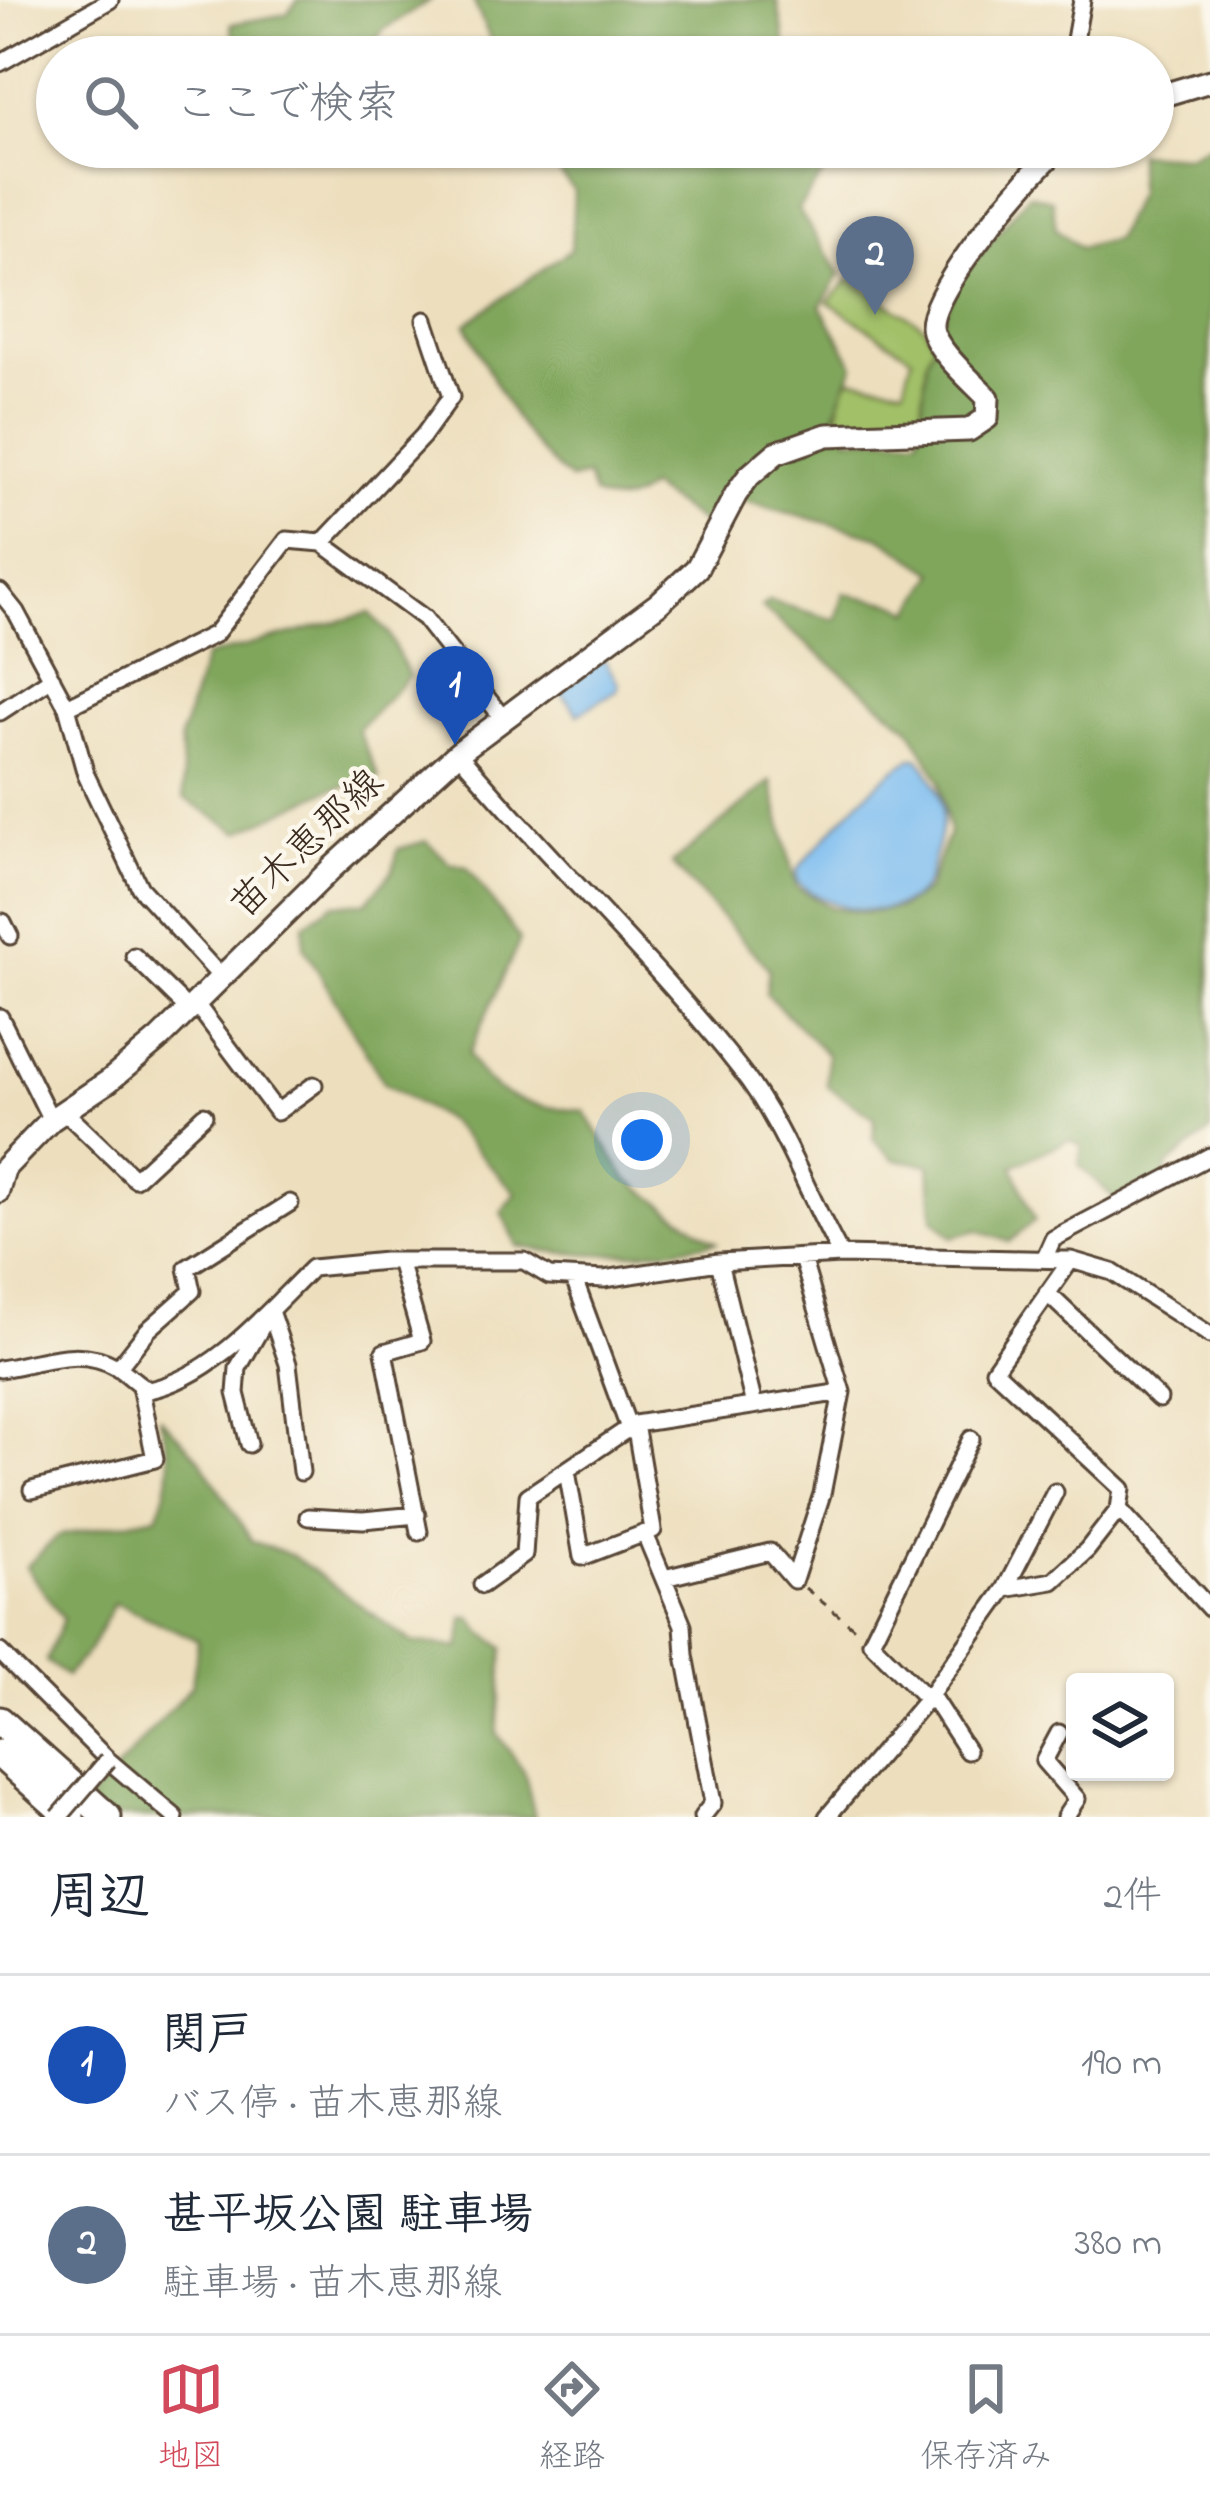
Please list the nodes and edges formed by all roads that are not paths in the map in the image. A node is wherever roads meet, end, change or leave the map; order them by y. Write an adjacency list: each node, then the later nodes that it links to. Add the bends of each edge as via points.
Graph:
1 (110, 0): 3 (street)
2 (1082, 0): 4 (street)
3 (47, 36)
4 (1076, 36)
5 (36, 42): 6 (street)
6 (0, 63)
7 (1210, 81): 8 (main road)
8 (1174, 92)
9 (1042, 168): 16 (main road, 苗木恵那線, via 980,239 934,315 936,343 988,398 987,418 969,430 827,435 776,453 736,494 697,568)
10 (425, 320): 11 (street, via 451,397)
11 (322, 543): 14 (street, via 287,540 215,634); 16 (street, via 424,618)
12 (0, 592): 13 (street)
13 (52, 678): 14 (street); 15 (street)
14 (68, 707): 19 (street, via 86,775 140,888)
15 (0, 712)
16 (502, 717): 17 (main road, 苗木恵那線)
17 (458, 753): 19 (main road, 苗木恵那線); 29 (street, via 743,1072)
18 (134, 956): 20 (street)
19 (221, 977): 20 (main road, 苗木恵那線)
20 (193, 1007): 22 (street, via 277,1112); 24 (main road, 苗木恵那線)
21 (0, 1017): 24 (street)
22 (314, 1085)
23 (204, 1115): 24 (street, via 135,1179)
24 (57, 1116): 26 (main road, 苗木恵那線)
25 (1210, 1156): 31 (street, via 1053,1239)
26 (4, 1169): 27 (street)
27 (0, 1193)
28 (290, 1203): 39 (street, via 187,1268 192,1291)
29 (841, 1255): 30 (street); 31 (street)
30 (802, 1258): 34 (street); 42 (street)
31 (1043, 1259): 32 (street)
32 (1071, 1260): 36 (street); 38 (street, via 1112,1272)
33 (399, 1261): 35 (street, via 524,1261); 37 (street, via 312,1268); 53 (street, via 422,1341 384,1352 418,1523)
34 (718, 1262): 35 (street); 44 (street)
35 (574, 1280): 45 (street)
36 (1047, 1293): 43 (street); 52 (street, via 994,1370 1122,1489)
37 (270, 1311): 41 (street, via 201,1370 176,1384); 47 (street, via 238,1368); 49 (street, via 288,1364)
38 (1210, 1335)
39 (118, 1368): 40 (street, via 90,1355); 41 (street)
40 (0, 1369)
41 (140, 1386): 50 (street, via 155,1459)
42 (842, 1392): 44 (street); 55 (street, via 794,1580 770,1552)
43 (1159, 1399)
44 (754, 1405): 45 (street)
45 (633, 1427): 48 (street); 54 (street, via 653,1530)
46 (971, 1439): 60 (street, via 871,1642)
47 (249, 1444)
48 (567, 1471): 54 (street, via 582,1557); 56 (street, via 528,1496 524,1555)
49 (301, 1472)
50 (32, 1490)
51 (1055, 1492): 57 (street)
52 (1119, 1509): 57 (street, via 1053,1581); 58 (street)
53 (308, 1517)
54 (645, 1534): 55 (street)
55 (664, 1578): 70 (street, via 683,1625 713,1803)
56 (482, 1585)
57 (1006, 1589): 60 (street)
58 (1210, 1609)
59 (0, 1652): 65 (street)
60 (928, 1697): 63 (street); 71 (street)
61 (0, 1721): 68 (highway)
62 (1059, 1733): 72 (street, via 1044,1762 1077,1798)
63 (967, 1751)
64 (0, 1754): 67 (highway)
65 (108, 1760): 66 (street, bridge); 69 (street)
66 (59, 1817)
67 (70, 1817)
68 (106, 1817)
69 (175, 1817)
70 (702, 1817)
71 (826, 1817)
72 (1065, 1817)

